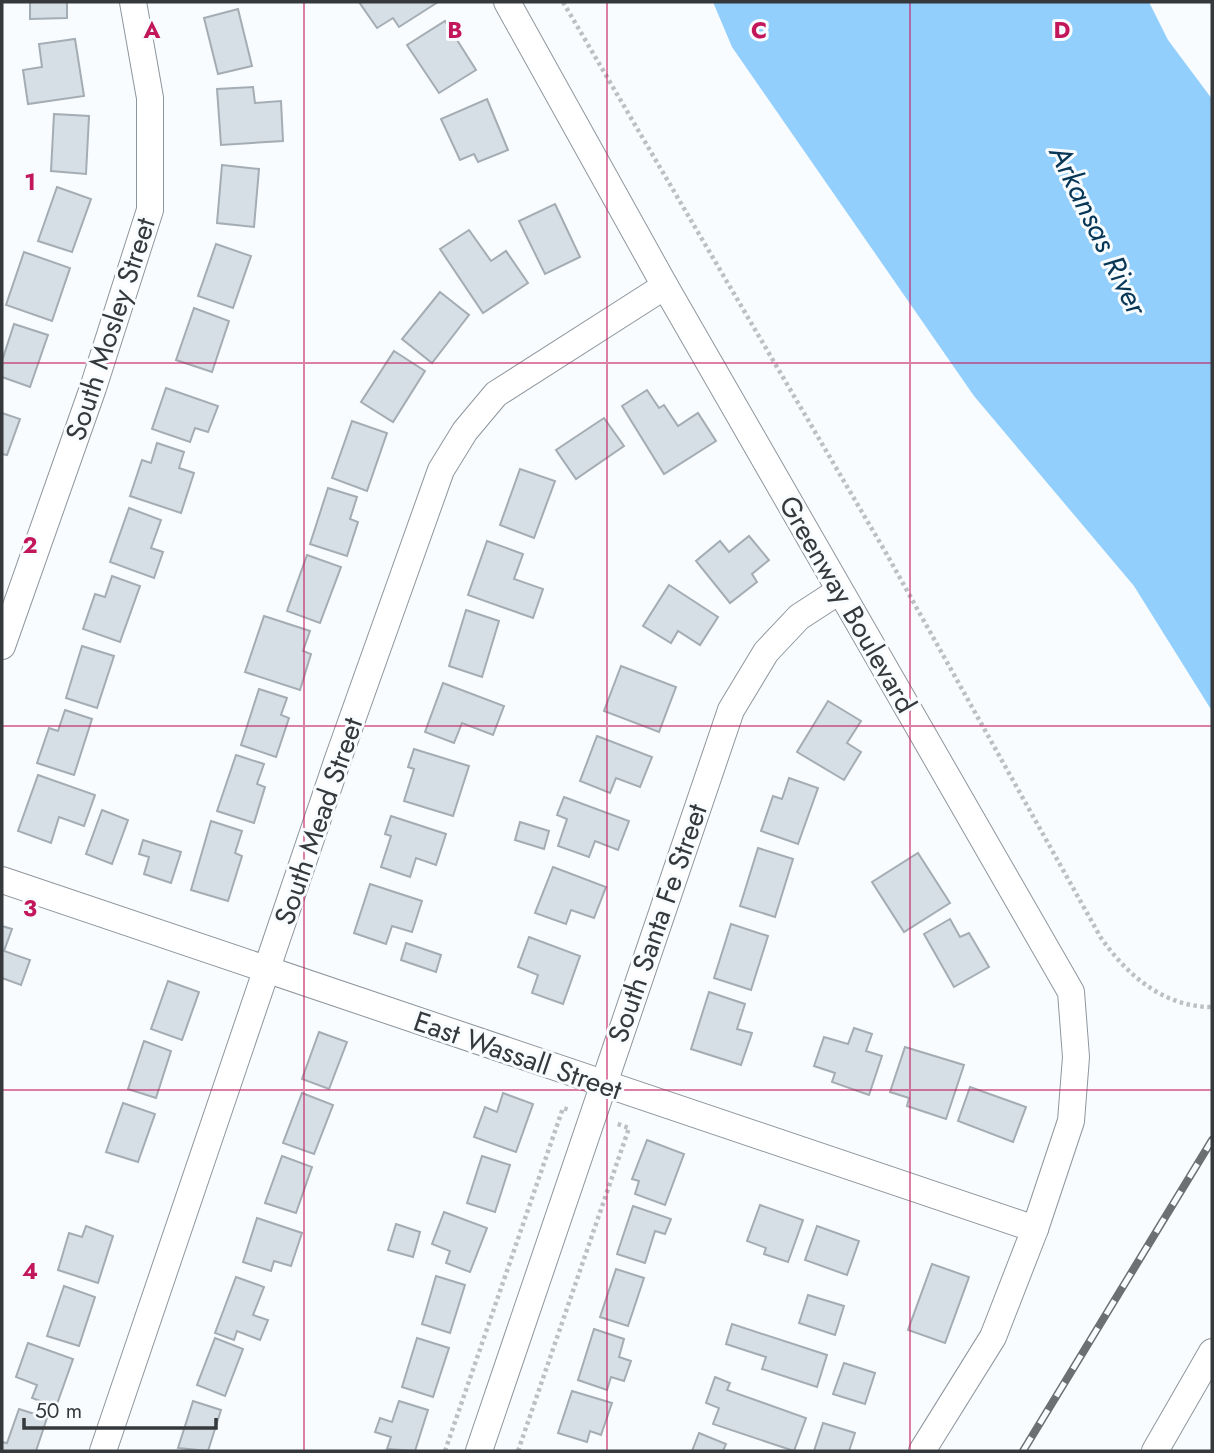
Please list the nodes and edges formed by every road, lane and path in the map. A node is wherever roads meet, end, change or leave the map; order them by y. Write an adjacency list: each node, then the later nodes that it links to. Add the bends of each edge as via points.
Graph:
1 (133, 2): 6 (street, South Mosley Street, via 150,99 150,210)
2 (507, 2): 4 (street, Greenway Boulevard)
3 (563, 2): 9 (path, via 886,553 1101,938 1120,964 1157,992 1179,1003)
4 (665, 286): 5 (street, Greenway Boulevard); 8 (street, South Mead Street, via 496,394 441,470)
5 (839, 591): 10 (street, South Santa Fe Street, via 799,617 766,652 730,710); 11 (street, Greenway Boulevard, via 1071,992 1076,1057 1071,1121)
6 (2, 646)
7 (2, 880): 8 (street, East Wassall Street)
8 (267, 970): 10 (street, East Wassall Street); 13 (street, South Mead Street)
9 (1212, 1007)
10 (603, 1083): 11 (street, East Wassall Street); 14 (street, South Santa Fe Street)
11 (1035, 1229): 15 (street, Greenway Boulevard, via 993,1337)
12 (1212, 1352): 16 (street)
13 (103, 1451)
14 (479, 1451)
15 (922, 1451)
16 (1155, 1451)

